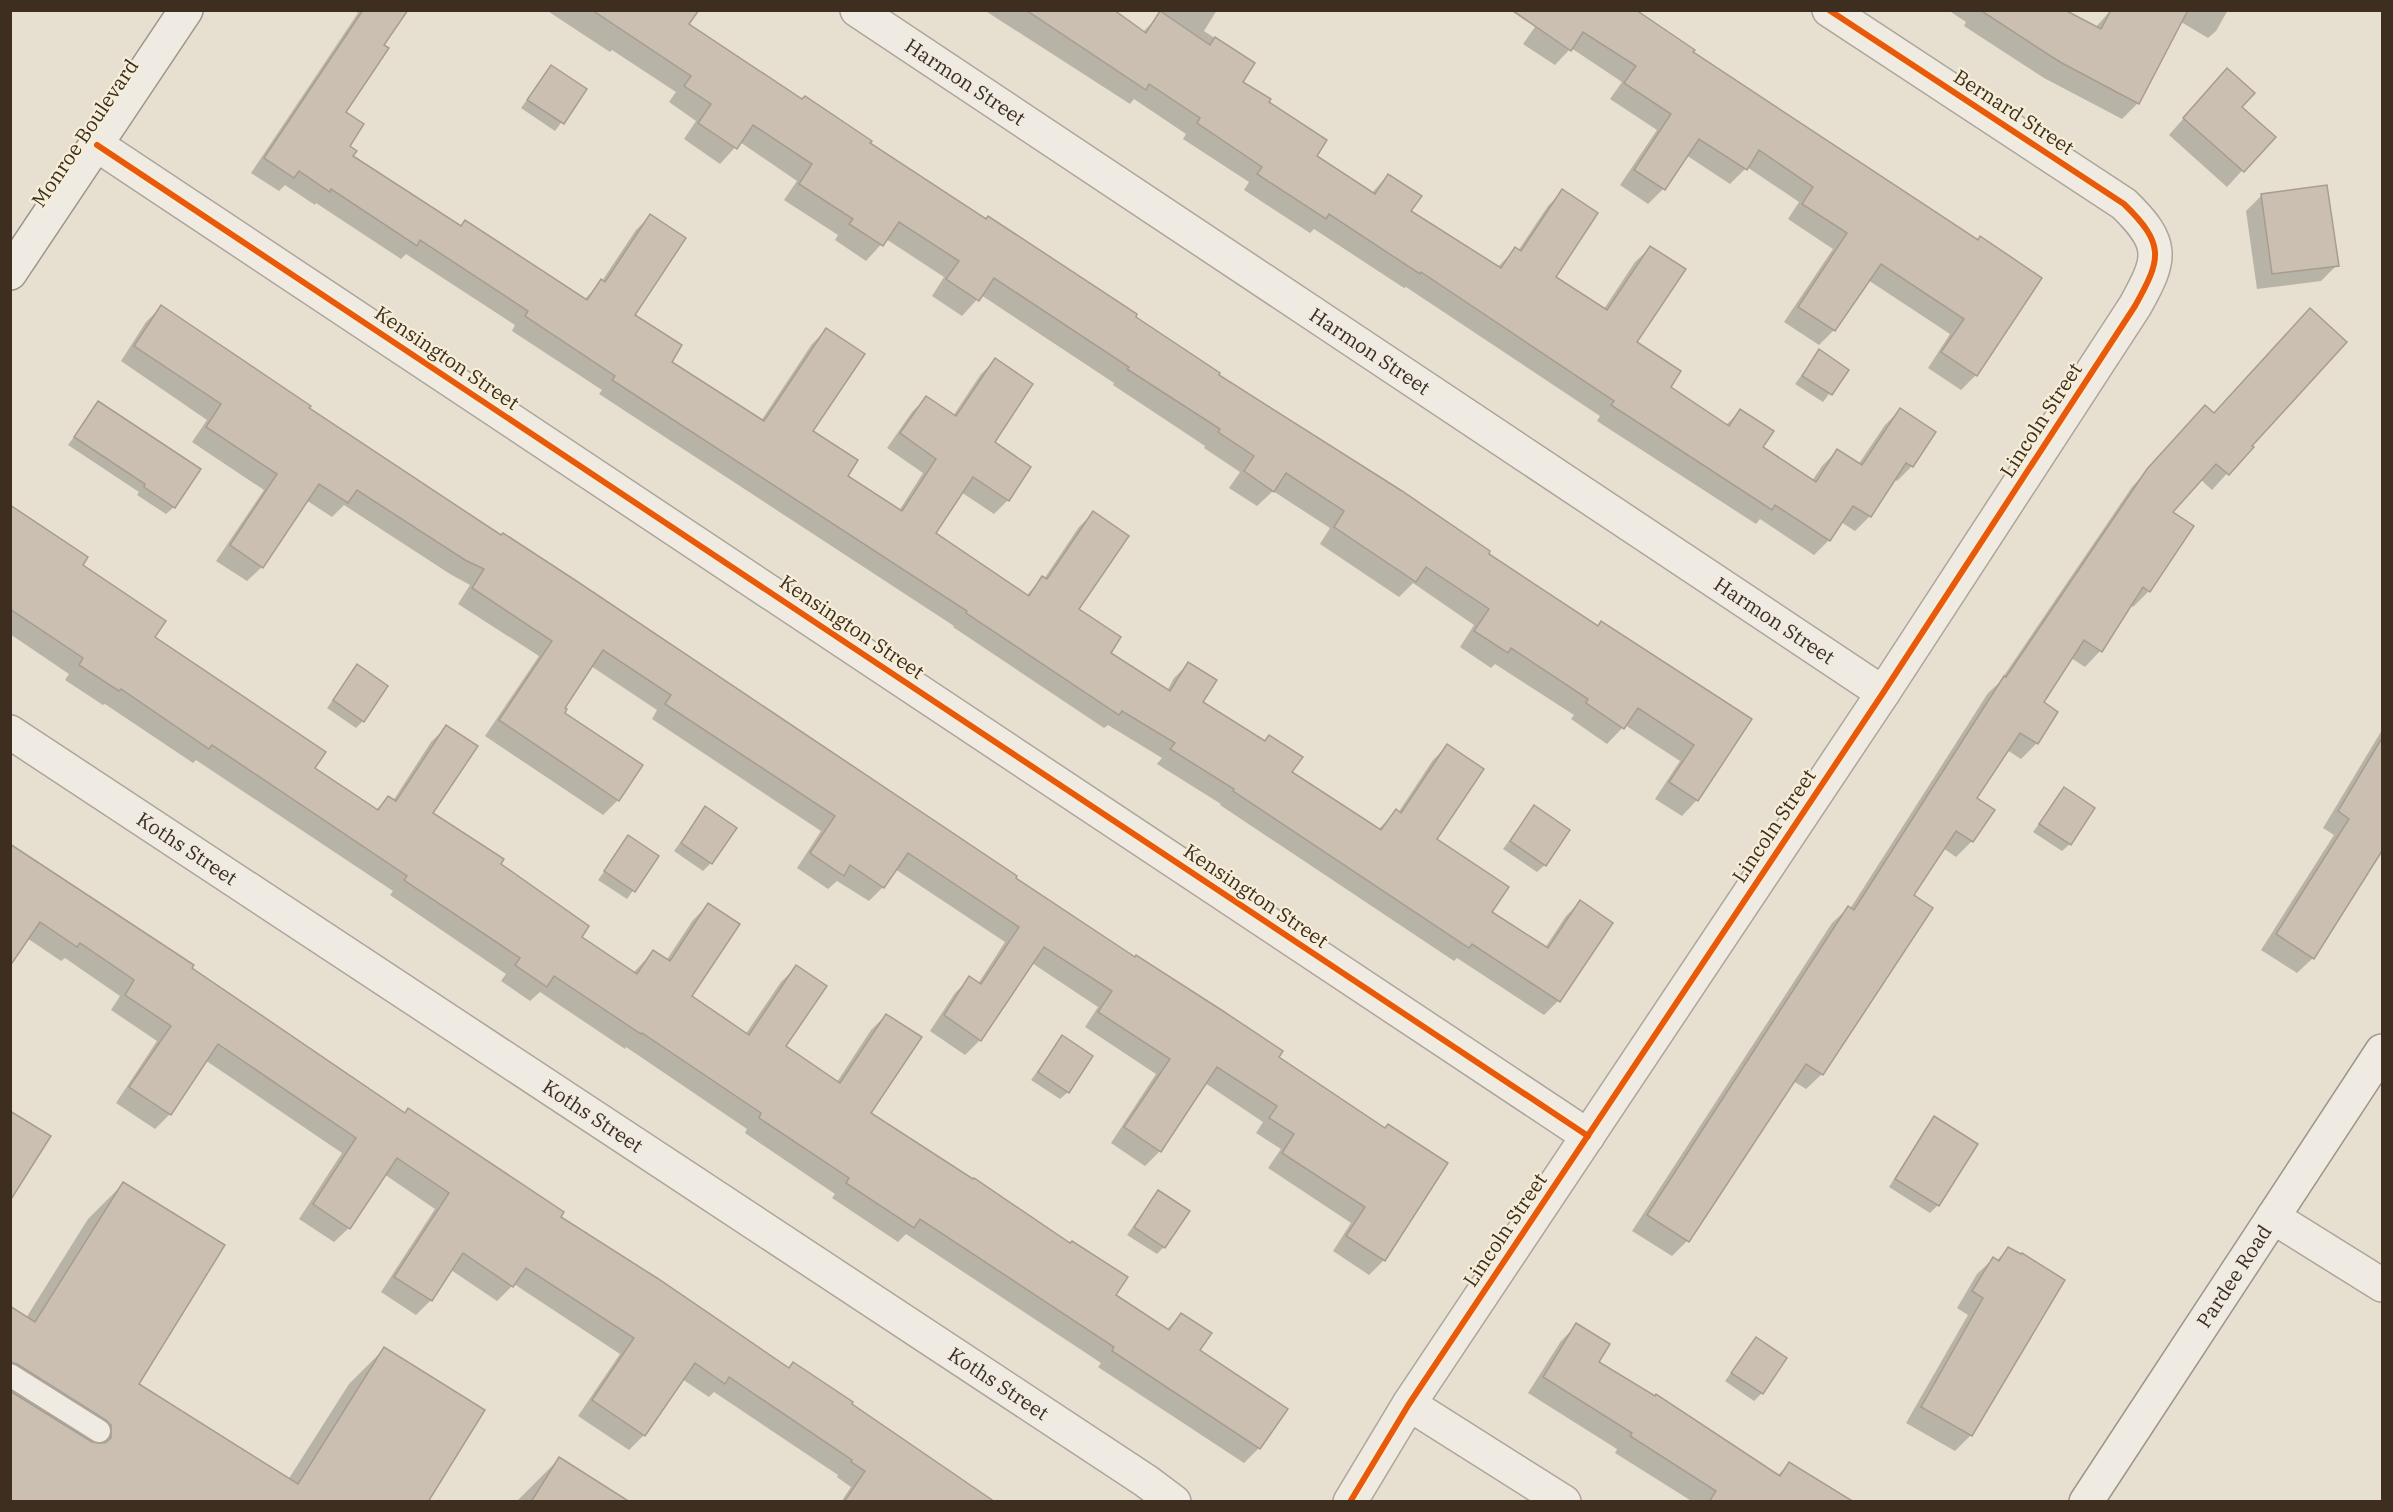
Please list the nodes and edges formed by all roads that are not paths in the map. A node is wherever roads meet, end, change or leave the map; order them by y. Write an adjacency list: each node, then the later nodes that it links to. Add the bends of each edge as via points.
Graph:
1 (186, 10): 4 (street, Monroe Boulevard)
2 (857, 10): 7 (street, Harmon Street)
3 (1829, 10): 5 (street, Bernard Street, via 2124,204 2143,222 2154,243)
4 (97, 145): 6 (street, Monroe Boulevard); 10 (street, Kensington Street)
5 (2157, 261): 7 (street, Lincoln Street, via 2135,306)
6 (10, 273)
7 (1883, 693): 10 (street, Lincoln Street)
8 (10, 732): 16 (street, Koths Street)
9 (2382, 1051): 11 (street, Pardee Road)
10 (1588, 1136): 14 (street, Lincoln Street)
11 (2273, 1217): 12 (street); 19 (street, Pardee Road)
12 (2382, 1285)
13 (10, 1375): 15 (lane)
14 (1409, 1404): 17 (street); 18 (street)
15 (99, 1431)
16 (1174, 1502)
17 (1350, 1502)
18 (1564, 1502)
19 (2086, 1502)

